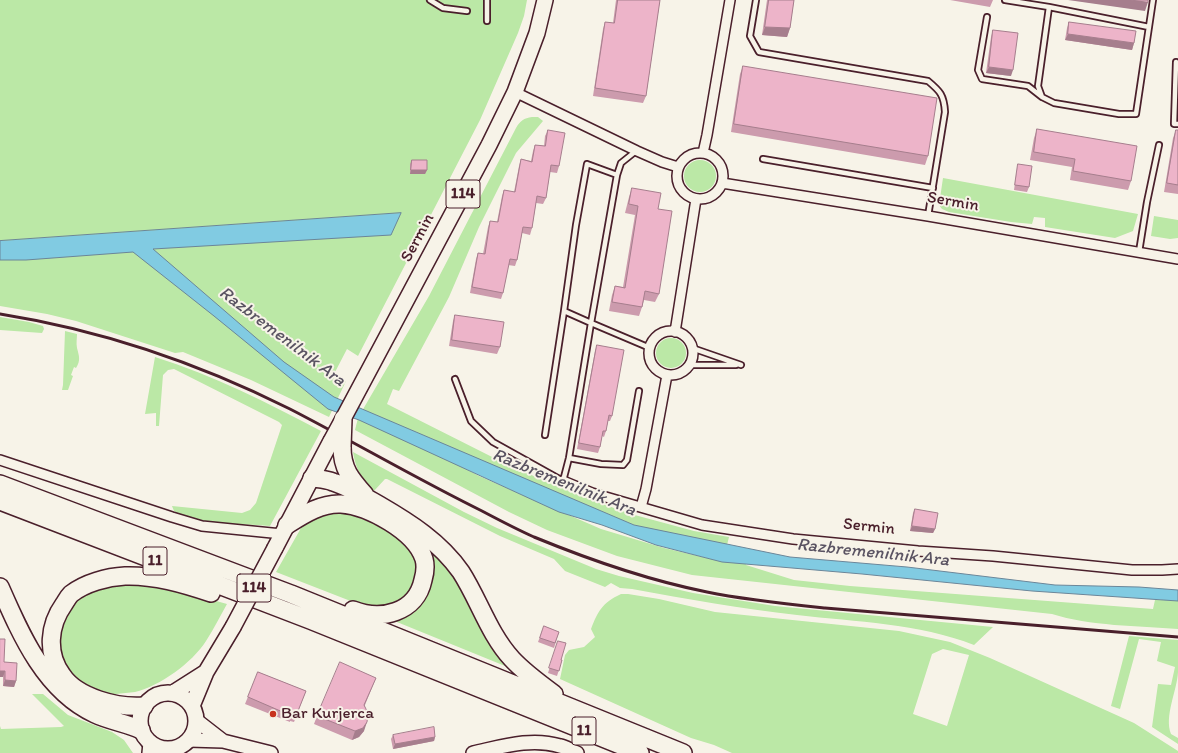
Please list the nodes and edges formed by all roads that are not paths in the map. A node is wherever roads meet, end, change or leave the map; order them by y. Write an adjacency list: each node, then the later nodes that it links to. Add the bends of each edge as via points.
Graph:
1 (430, 0): 9 (lane, via 443,8)
2 (488, 0): 11 (lane)
3 (545, 0): 14 (main road, Sermin / 114, via 537,33)
4 (730, 0): 19 (street)
5 (756, 0): 24 (lane, via 750,36 759,52 928,81 940,91 945,101 945,112)
6 (1005, 0): 8 (lane)
7 (1153, 0): 12 (lane)
8 (1049, 7): 12 (lane); 15 (lane, via 1038,86)
9 (467, 11)
10 (987, 17): 15 (lane, via 978,70 982,79 1028,86)
11 (487, 21)
12 (1149, 27): 15 (lane, via 1136,114 1119,114 1054,103)
13 (1176, 62): 16 (lane, via 1174,124)
14 (515, 92): 18 (street); 38 (main road, Sermin / 114)
15 (1042, 97)
16 (1178, 124)
17 (1159, 145): 27 (lane)
18 (637, 151): 21 (street); 22 (lane, via 621,163)
19 (703, 153): 21 (street, via 686,157); 23 (street, via 715,158 720,164 724,177)
20 (763, 159): 24 (lane)
21 (678, 167): 25 (street, via 676,174 679,187 689,197)
22 (617, 175): 29 (lane, via 587,164); 30 (lane)
23 (722, 183): 25 (street, via 709,198); 26 (street, Sermin)
24 (933, 188): 26 (lane)
25 (696, 199): 31 (street)
26 (928, 216): 27 (street, Sermin)
27 (1139, 252): 28 (street, Sermin)
28 (1178, 259)
29 (564, 311): 30 (lane); 39 (lane)
30 (590, 323): 32 (lane); 41 (lane)
31 (675, 332): 32 (street, via 660,334); 33 (street, via 686,338)
32 (650, 348): 35 (street, via 652,365)
33 (692, 348): 34 (street); 34 (lane, via 741,365)
34 (689, 365): 35 (street, via 680,373)
35 (667, 375): 49 (street)
36 (455, 379): 44 (lane, via 471,422 493,442)
37 (639, 391): 41 (lane, via 627,460 623,465)
38 (343, 419): 40 (highway, bridge)
39 (545, 435)
40 (336, 444): 43 (main road, 114); 46 (highway, via 346,472)
41 (569, 458): 44 (lane)
42 (0, 460): 50 (street, via 202,526)
43 (312, 478): 46 (highway, via 332,482); 48 (highway); 50 (main road, 114)
44 (563, 482): 49 (street, Sermin)
45 (0, 484): 53 (highway, 11)
46 (367, 498): 59 (highway, via 425,534 448,555 511,658 536,681)
47 (0, 501): 54 (highway, 11)
48 (340, 504): 50 (highway, via 310,511); 53 (highway, via 371,512 409,536 424,559 426,569 422,588 410,603 394,613 372,616 322,598)
49 (641, 507): 51 (street, Sermin, via 702,525 793,539 1132,570)
50 (285, 530): 55 (main road, 114, bridge, via 234,628)
51 (1178, 569)
52 (0, 587): 63 (highway, via 29,648 44,672 59,688 73,701)
53 (291, 594): 59 (highway, 11)
54 (310, 620): 57 (highway, via 169,581 125,576 87,584 70,595 57,614 51,632 52,654 62,675 77,691 102,701 132,707); 68 (highway, 11)
55 (206, 672): 56 (main road, 114); 58 (main road, 114)
56 (173, 693): 57 (main road, 114, via 160,694); 58 (main road)
57 (144, 706): 63 (main road, via 140,718)
58 (192, 706): 60 (main road)
59 (576, 710): 69 (highway, 11)
60 (196, 720): 61 (main road); 62 (street)
61 (189, 740): 62 (street); 64 (main road)
62 (223, 740): 65 (street)
63 (147, 742): 64 (main road)
64 (173, 751)
65 (271, 753)
66 (473, 753): 67 (street, via 544,742)
67 (577, 753)
68 (640, 753)
69 (683, 753)

